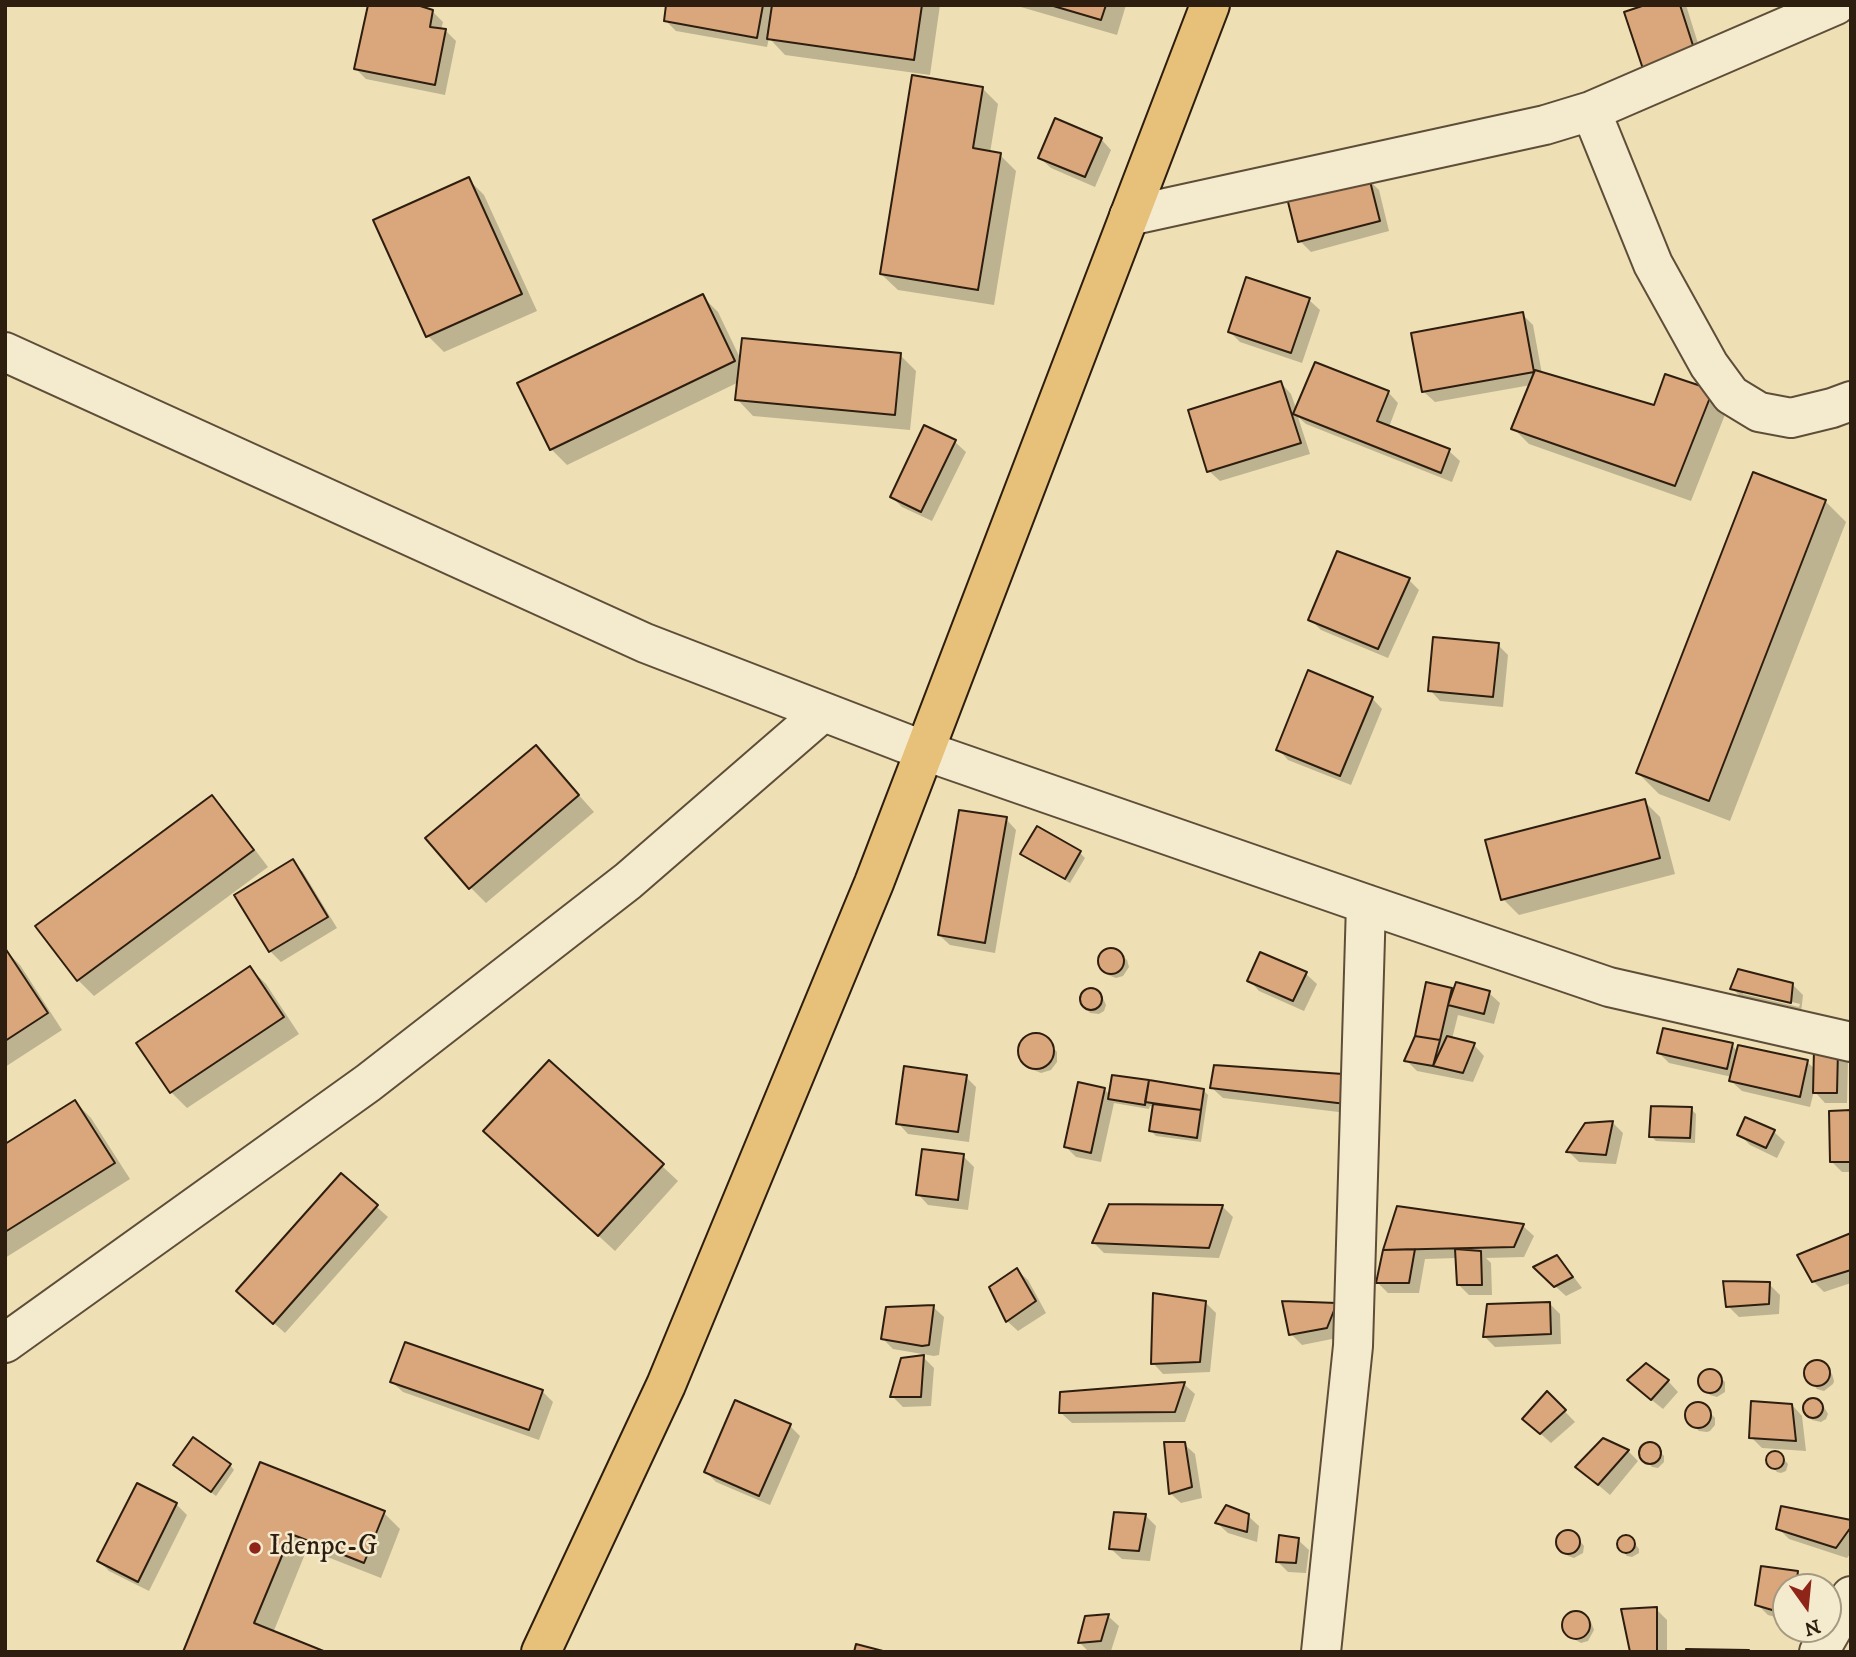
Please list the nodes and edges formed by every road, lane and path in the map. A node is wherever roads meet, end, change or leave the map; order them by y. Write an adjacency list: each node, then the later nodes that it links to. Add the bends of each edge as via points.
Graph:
1 (1210, 5): 4 (highway)
2 (1836, 5): 3 (street)
3 (1591, 111): 4 (street); 6 (street, via 1653,264 1709,365 1731,395 1759,412 1791,418)
4 (1129, 216): 8 (highway)
5 (5, 352): 7 (street, via 645,643)
6 (1851, 401)
7 (823, 712): 8 (street); 11 (street, via 628,881 368,1083)
8 (925, 751): 9 (street); 13 (highway, via 666,1385)
9 (1366, 904): 10 (street, via 1609,987); 14 (street, via 1353,1346)
10 (1851, 1042)
11 (5, 1343)
12 (1851, 1596): 15 (street)
13 (541, 1652)
14 (1321, 1652)
15 (1819, 1652)

